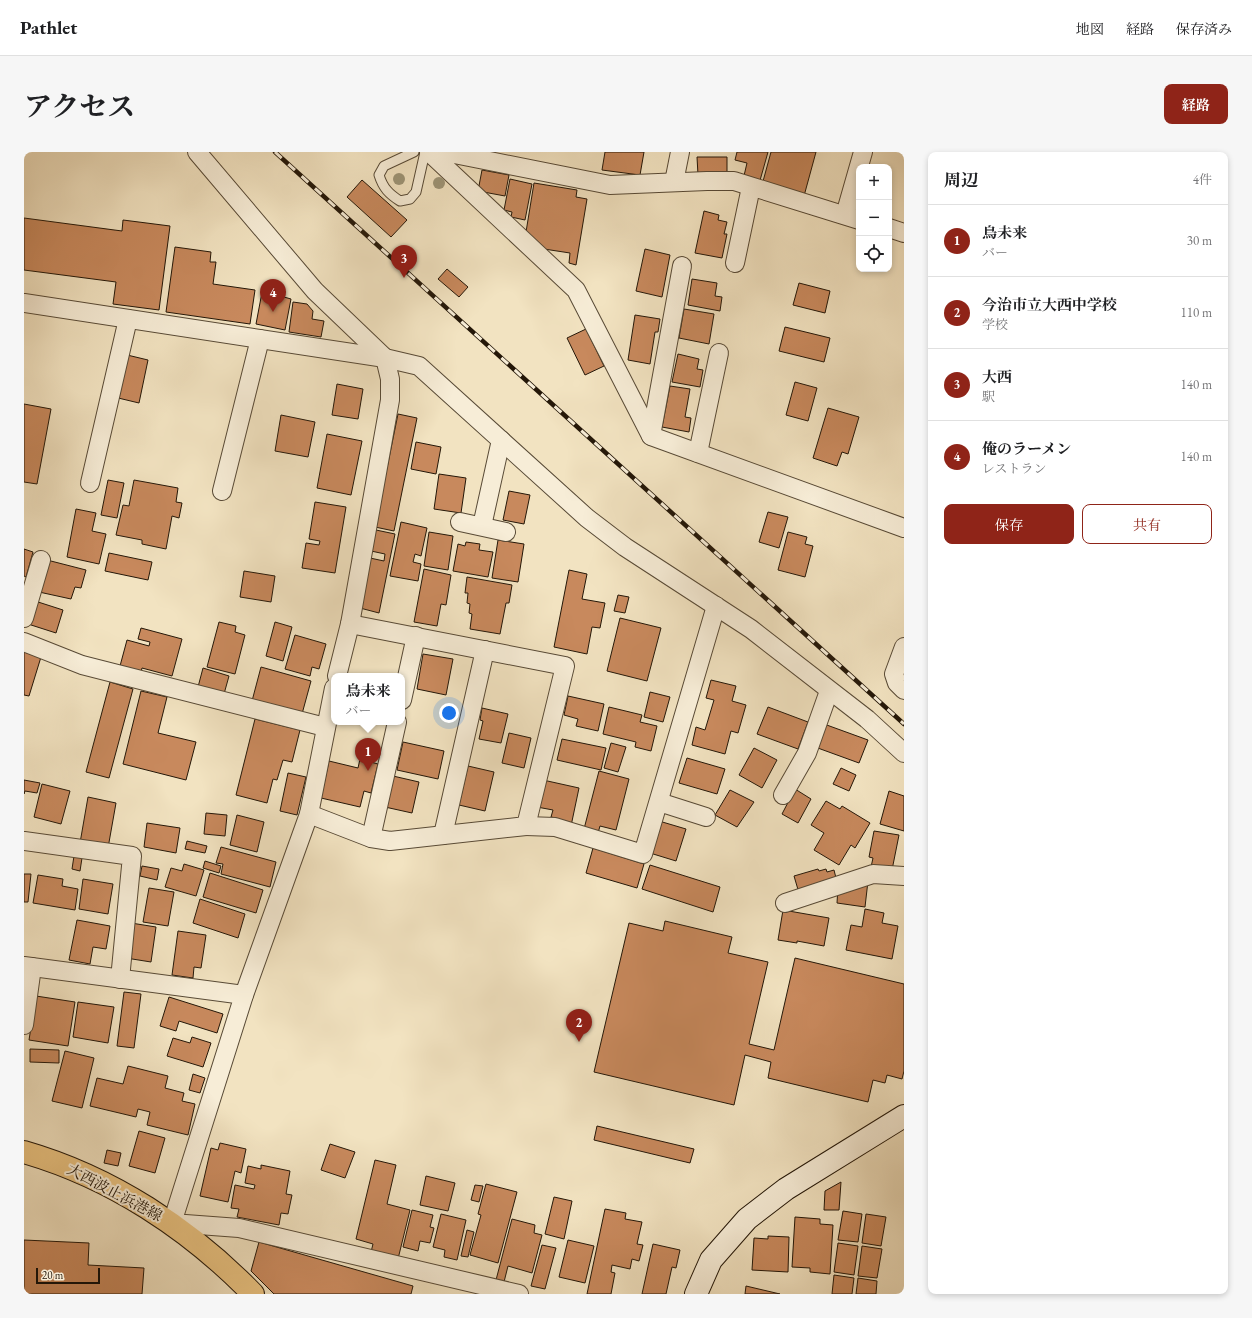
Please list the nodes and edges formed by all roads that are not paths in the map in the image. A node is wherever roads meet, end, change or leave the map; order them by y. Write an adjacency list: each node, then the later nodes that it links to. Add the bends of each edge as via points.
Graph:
1 (197, 152): 19 (street, via 316,291)
2 (414, 152): 3 (lane, via 384,166 379,175 382,186 400,201 410,199 416,192)
3 (425, 152)
4 (430, 152): 20 (street, via 576,290)
5 (444, 152): 8 (street, via 610,185)
6 (680, 152): 8 (street)
7 (863, 152): 10 (street)
8 (674, 182): 9 (street, via 734,181)
9 (751, 187): 10 (street); 13 (street)
10 (852, 217)
11 (892, 229): 12 (street)
12 (904, 233)
13 (735, 263)
14 (682, 266): 20 (street)
15 (24, 303): 16 (street)
16 (128, 318): 17 (street); 23 (street)
17 (260, 339): 19 (street); 24 (street)
18 (719, 353): 22 (street)
19 (385, 358): 21 (street, via 419,366); 32 (street, via 390,379 390,400)
20 (651, 436): 22 (street)
21 (502, 440): 26 (street); 30 (street, via 587,518 625,547)
22 (698, 453): 27 (street)
23 (90, 483)
24 (222, 491)
25 (460, 522): 26 (street)
26 (482, 526): 28 (street)
27 (904, 528)
28 (506, 532)
29 (41, 560): 31 (street)
30 (716, 606): 40 (street, via 751,629); 46 (street)
31 (24, 618)
32 (350, 624): 33 (street); 37 (street)
33 (416, 636): 36 (street); 38 (street)
34 (24, 642): 43 (street, via 82,665)
35 (904, 647): 39 (street, via 894,674 897,683)
36 (485, 650): 49 (street, via 565,666); 50 (street)
37 (338, 673)
38 (405, 686)
39 (904, 690)
40 (829, 691): 44 (street); 45 (street, via 807,753)
41 (331, 701): 43 (street)
42 (396, 725): 51 (street)
43 (325, 727): 47 (street)
44 (904, 753)
45 (783, 795)
46 (659, 802): 48 (street); 49 (street, via 643,854 555,827)
47 (309, 814): 51 (street); 57 (street)
48 (706, 817)
49 (526, 826): 50 (street)
50 (444, 835): 51 (street, via 390,841)
51 (371, 838)
52 (24, 841): 56 (street, via 132,856)
53 (904, 876): 54 (street, via 873,874)
54 (785, 903)
55 (28, 967): 56 (street); 58 (street)
56 (120, 979): 57 (street)
57 (244, 995): 61 (street)
58 (24, 1025)
59 (904, 1116): 64 (street, via 786,1189 747,1219 711,1260)
60 (24, 1152): 61 (main road, 大西波止浜港線, via 55,1161 115,1189)
61 (172, 1223): 62 (main road, 大西波止浜港線); 63 (street, via 239,1228)
62 (253, 1294)
63 (519, 1294)
64 (696, 1294)

